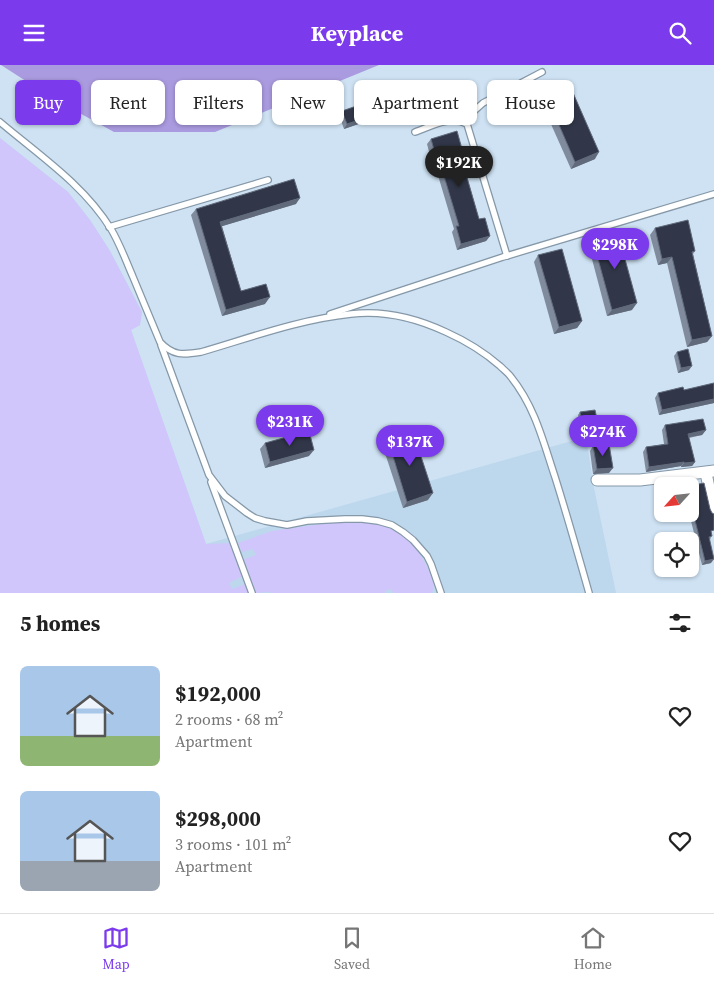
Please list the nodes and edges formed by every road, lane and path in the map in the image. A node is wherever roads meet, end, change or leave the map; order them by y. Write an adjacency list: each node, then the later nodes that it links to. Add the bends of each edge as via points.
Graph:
1 (542, 72): 2 (lane)
2 (477, 108)
3 (0, 122): 9 (lane, via 84,195)
4 (435, 125): 6 (lane)
5 (467, 125): 10 (lane)
6 (415, 132)
7 (268, 180): 9 (lane)
8 (714, 194): 10 (lane)
9 (110, 227): 12 (lane)
10 (507, 256): 11 (lane)
11 (316, 319): 12 (lane, via 187,355 171,352); 19 (lane, via 377,313 403,317 462,339 487,355 510,376 537,421)
12 (160, 342): 14 (lane)
13 (710, 472): 15 (street, via 640,480); 16 (street)
14 (209, 475): 17 (lane); 18 (lane, via 225,496 255,518 265,521 287,525 362,519 392,525 413,540 427,556)
15 (597, 480)
16 (714, 512)
17 (252, 593)
18 (441, 593)
19 (589, 593)

